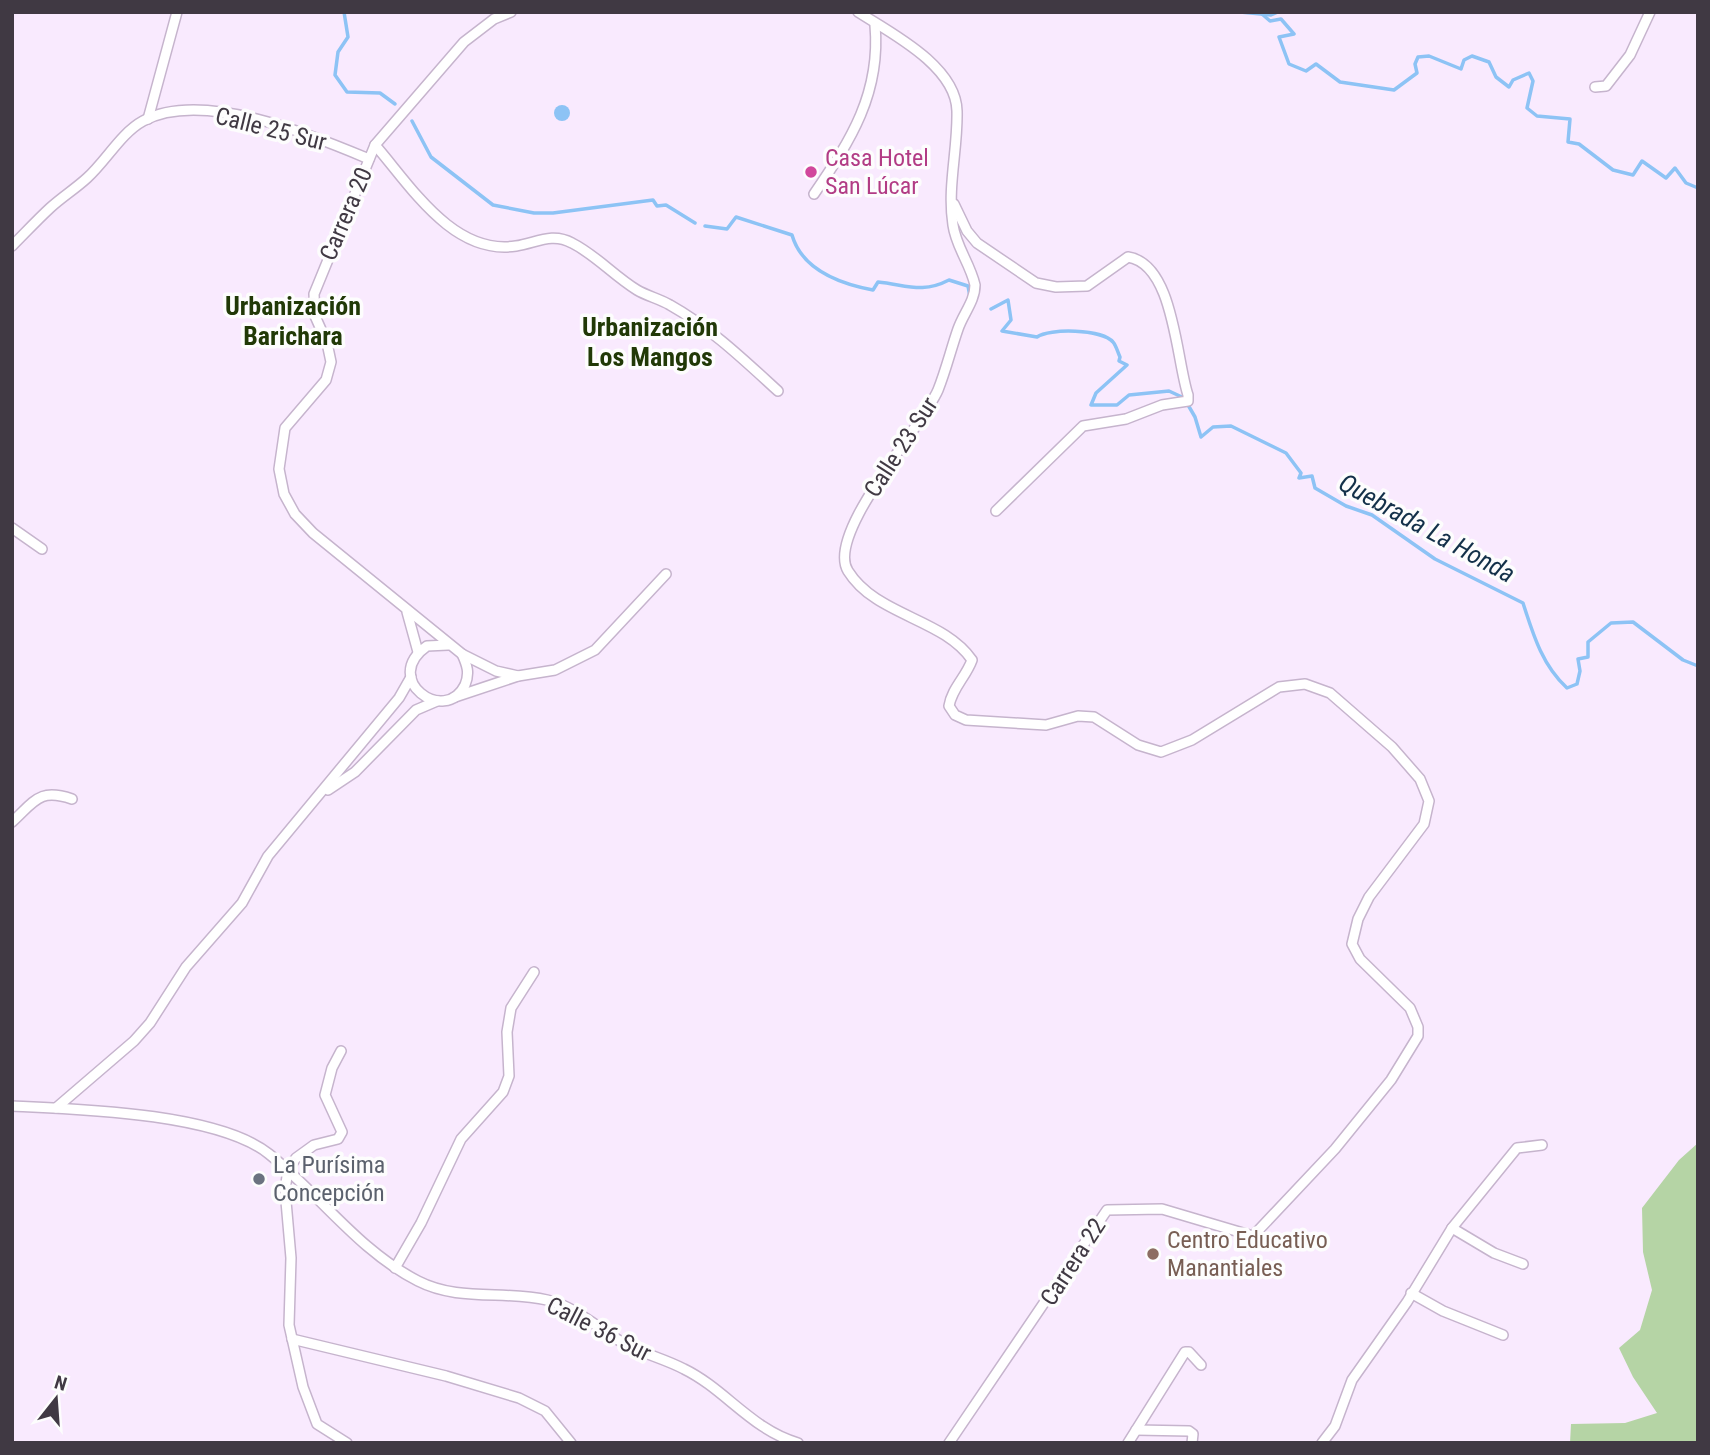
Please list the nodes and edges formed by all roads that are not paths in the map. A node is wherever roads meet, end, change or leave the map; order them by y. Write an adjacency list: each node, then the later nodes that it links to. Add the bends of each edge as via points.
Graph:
1 (177, 12): 7 (street)
2 (511, 12): 8 (street, Carrera 20, via 494,19 464,43)
3 (858, 12): 5 (street, Calle 23 Sur)
4 (1650, 12): 6 (street, via 1619,73 1606,86)
5 (875, 25): 10 (street, via 870,94 850,138); 11 (street, Calle 23 Sur, via 920,52 950,85 957,109)
6 (1595, 87)
7 (148, 119): 9 (street, Calle 25 Sur, via 194,112 236,116 304,133); 12 (street)
8 (375, 145): 9 (street, Carrera 20); 13 (street, via 437,215 461,234 506,246 553,237 571,242 636,289 669,304 727,344)
9 (369, 159): 18 (street, Carrera 20, via 314,294 315,316 330,352 329,372 285,428 279,469 284,494 295,514)
10 (814, 194)
11 (951, 195): 14 (street, via 977,243 1036,283 1087,286 1128,257 1147,265 1162,287 1188,395 1188,401 1083,426); 30 (street, Calle 23 Sur, via 956,242 973,275 975,293 957,330 938,390 865,501 850,531 843,561 862,586 888,606 962,646 972,660 949,706 967,720 1046,725 1078,716 1094,717 1138,745 1161,752 1202,735 1279,687 1305,684 1330,693 1392,747 1420,779 1429,801 1416,839 1369,897 1352,944 1360,959 1410,1008)
12 (12, 246)
13 (778, 391)
14 (996, 511)
15 (12, 528): 16 (street)
16 (42, 549)
17 (666, 575): 22 (street, via 595,650 555,670)
18 (407, 612): 19 (street, Carrera 20); 20 (street)
19 (448, 645): 20 (street, via 437,643); 21 (street)
20 (418, 652): 23 (street)
21 (462, 654): 22 (street, via 496,671); 24 (street, via 468,677)
22 (519, 676): 24 (street)
23 (411, 677): 25 (street, via 420,694); 26 (street)
24 (454, 697): 25 (street)
25 (438, 701): 26 (street, via 416,710 355,772)
26 (320, 795): 33 (street, via 268,856 242,903 186,967 150,1023)
27 (72, 799): 28 (street, via 41,795)
28 (12, 822)
29 (534, 972): 38 (street, via 511,1008 509,1076 503,1092 461,1139)
30 (1418, 1036): 47 (street, Carrera 22, via 1391,1080 1335,1149 1253,1236 1162,1209 1107,1210)
31 (341, 1051): 35 (street, via 325,1095 342,1132 338,1139 304,1151)
32 (12, 1106): 33 (street, Calle 36 Sur)
33 (56, 1108): 35 (street, Calle 36 Sur, via 145,1117 220,1132 253,1143)
34 (1542, 1145): 36 (street, via 1517,1148)
35 (288, 1170): 38 (street, Calle 36 Sur, via 357,1238); 41 (street)
36 (1452, 1227): 37 (street, via 1494,1253); 39 (street)
37 (1523, 1264)
38 (395, 1268): 46 (street, Calle 36 Sur, via 420,1282 463,1294 532,1297 561,1305 628,1345 684,1369 769,1432)
39 (1411, 1293): 40 (street); 50 (street, via 1352,1380 1335,1426)
40 (1503, 1335)
41 (292, 1339): 44 (street, via 317,1424); 45 (street, via 519,1398 545,1411)
42 (1201, 1365): 43 (street, via 1185,1352)
43 (1136, 1430): 48 (street); 49 (street, via 1189,1431)
44 (347, 1443)
45 (571, 1443)
46 (798, 1443)
47 (949, 1443)
48 (1128, 1443)
49 (1192, 1443)
50 (1322, 1443)

